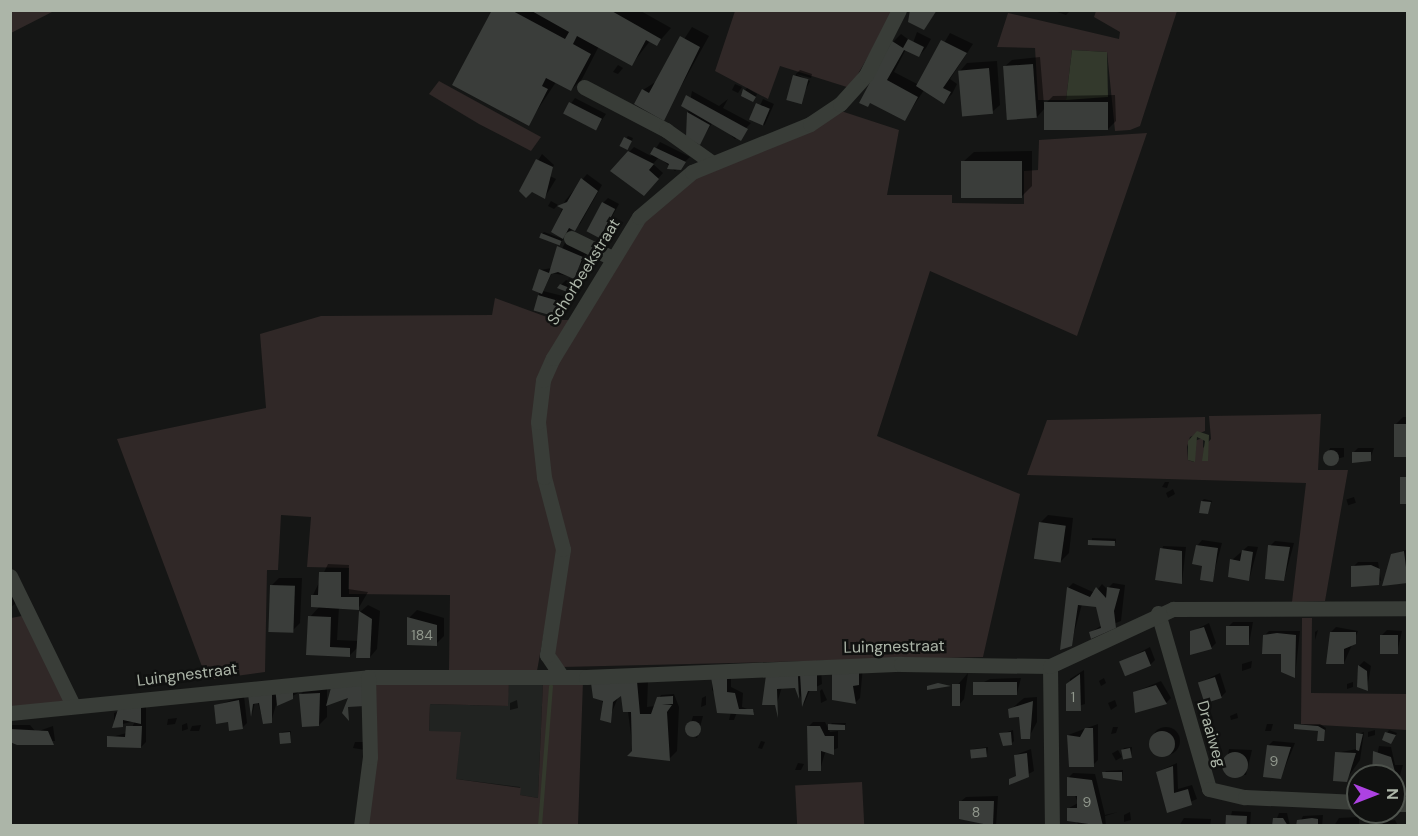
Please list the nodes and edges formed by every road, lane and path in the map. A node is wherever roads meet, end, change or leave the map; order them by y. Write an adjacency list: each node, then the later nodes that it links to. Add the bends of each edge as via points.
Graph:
1 (899, 10): 3 (street, Schorbeekstraat, via 866,75 840,104 810,124)
2 (584, 87): 3 (street, via 666,130)
3 (711, 162): 5 (street, Schorbeekstraat, via 639,217)
4 (571, 238): 5 (street)
5 (610, 257): 11 (street, Schorbeekstraat, via 553,358 540,396 540,460 562,549 547,655)
6 (10, 576): 12 (street)
7 (1407, 608): 8 (street, Luingnestraat, via 1214,606)
8 (1158, 613): 9 (street, Luingnestraat); 14 (street, Draaiweg, via 1209,789 1245,797)
9 (1050, 666): 11 (street, Luingnestraat, via 901,664); 16 (street)
10 (368, 677): 11 (street, Luingnestraat); 12 (street, Luingnestraat); 15 (street, via 370,757)
11 (562, 677)
12 (73, 705): 13 (street, Luingnestraat)
13 (10, 713)
14 (1346, 801)
15 (361, 825)
16 (1052, 825)

